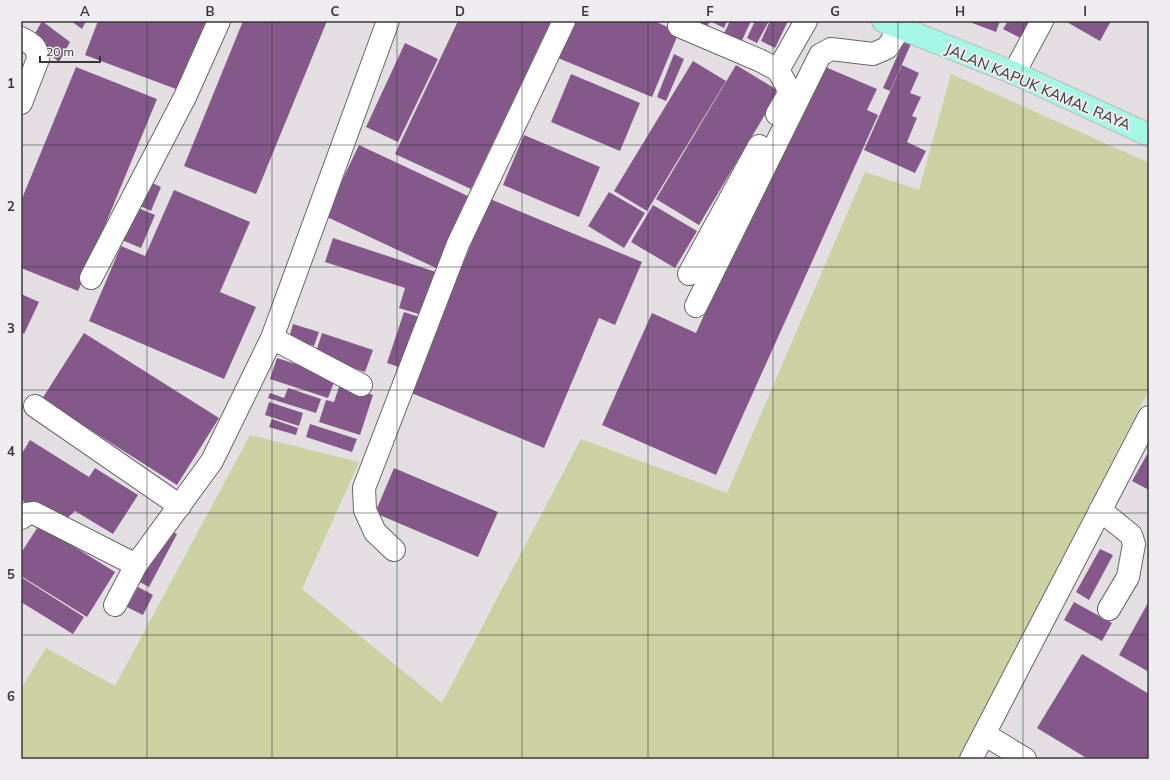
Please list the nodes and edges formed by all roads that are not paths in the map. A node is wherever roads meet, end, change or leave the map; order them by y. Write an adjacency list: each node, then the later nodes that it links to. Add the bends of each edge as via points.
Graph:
1 (219, 21): 14 (street, via 186,97)
2 (388, 21): 16 (street)
3 (564, 21): 24 (street, via 458,244 364,488 365,510 375,532)
4 (806, 21): 9 (street)
5 (1042, 21): 10 (street)
6 (891, 25): 10 (main road, JALAN KAPUK KAMAL RAYA); 15 (street, via 887,48 873,54 830,49 820,55)
7 (679, 26): 9 (street)
8 (21, 38): 11 (street, via 33,45 38,59)
9 (778, 70): 13 (street, via 787,86 787,97)
10 (1014, 73): 12 (main road, JALAN KAPUK KAMAL RAYA)
11 (21, 104)
12 (1149, 135)
13 (689, 274)
14 (91, 278)
15 (696, 306)
16 (272, 338): 17 (street); 20 (street, via 212,462)
17 (361, 384)
18 (35, 406): 20 (street)
19 (1149, 416): 21 (street)
20 (180, 506): 25 (street)
21 (1100, 510): 23 (street); 28 (street)
22 (21, 518): 25 (street, via 27,514 34,514)
23 (1140, 531): 27 (street, via 1134,544 1128,577)
24 (394, 550)
25 (136, 566): 26 (street)
26 (115, 605)
27 (1110, 609)
28 (984, 734): 29 (street); 30 (street)
29 (971, 759)
30 (1025, 759)

